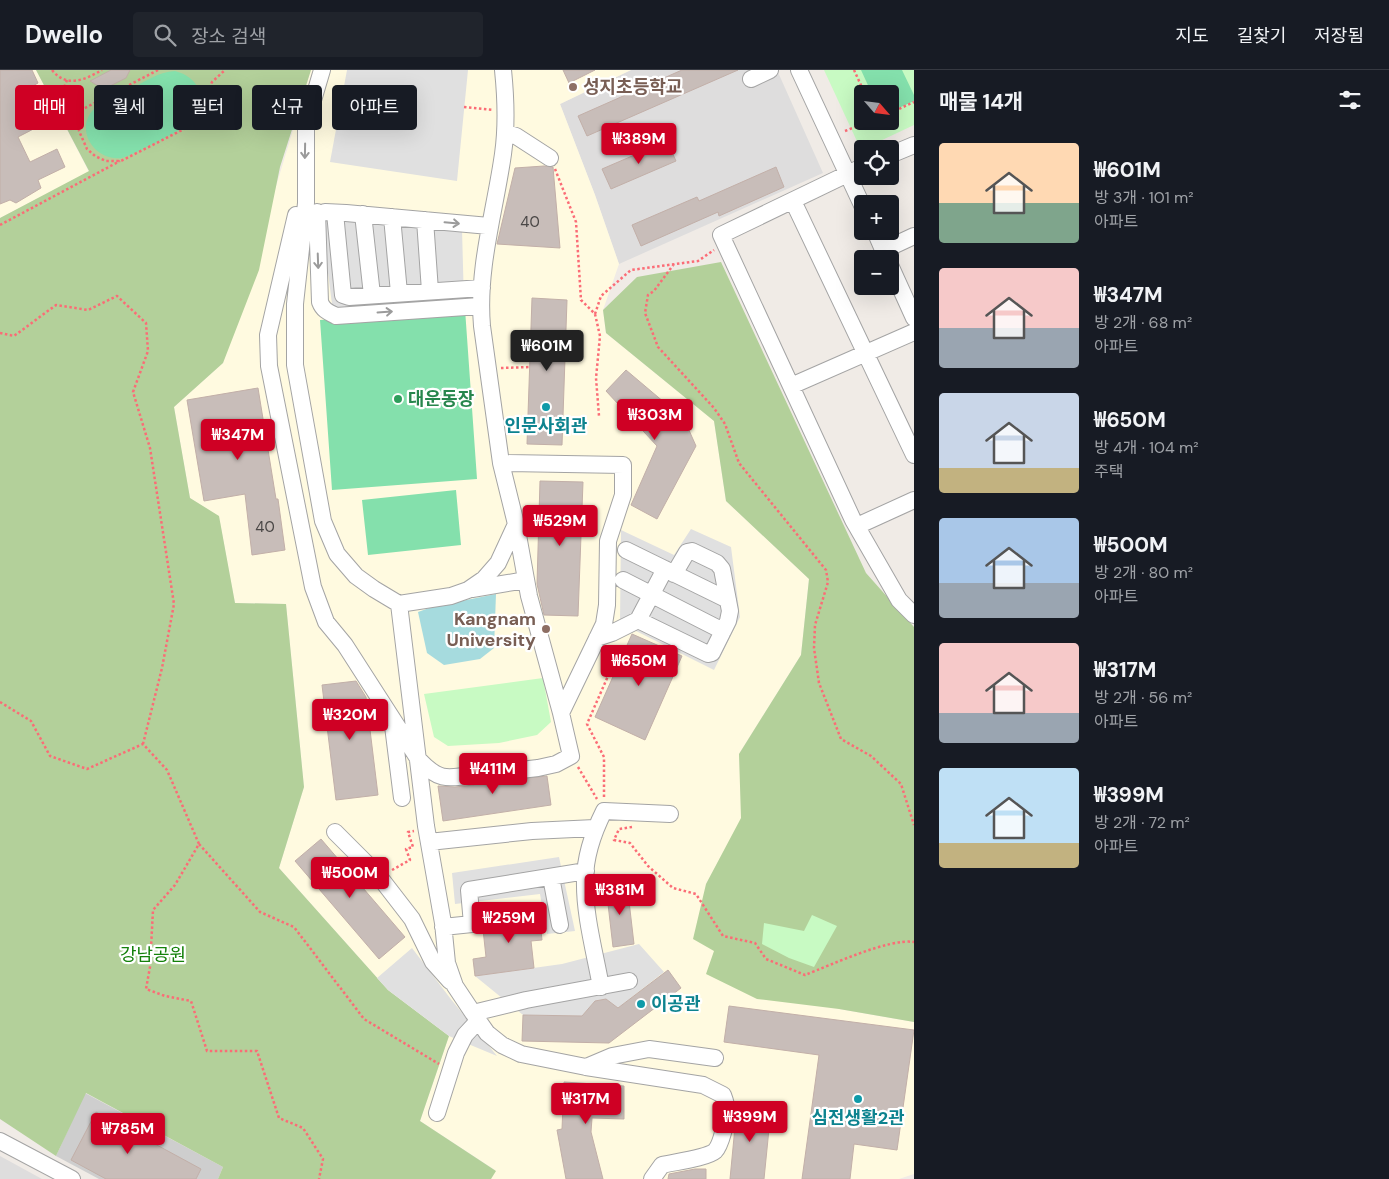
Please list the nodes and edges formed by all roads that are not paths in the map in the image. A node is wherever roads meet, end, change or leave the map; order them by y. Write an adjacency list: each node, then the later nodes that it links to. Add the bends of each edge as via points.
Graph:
1 (322, 70): 12 (street, one-way to 12, via 306,124)
2 (503, 70): 6 (street)
3 (770, 70): 5 (street)
4 (799, 70): 10 (street)
5 (751, 79)
6 (506, 133): 9 (street, via 534,146); 19 (street)
7 (914, 145): 8 (street)
8 (899, 151)
9 (550, 158)
10 (854, 168)
11 (854, 170): 13 (street)
12 (305, 176): 14 (street); 50 (street, via 268,334 269,366 313,587 326,622 345,645)
13 (793, 201): 30 (street); 31 (street, via 721,235)
14 (311, 207): 15 (street); 27 (street, one-way to 27, via 320,302 328,312 336,316); 44 (street, via 294,304 295,365 323,521 337,554 356,576)
15 (335, 213): 16 (street); 26 (street, via 343,295)
16 (362, 214): 17 (street); 26 (street)
17 (392, 217): 18 (street); 25 (street)
18 (425, 220): 19 (street, one-way to 19); 24 (street)
19 (490, 226): 23 (street)
20 (914, 236): 21 (street)
21 (897, 250)
22 (899, 285): 28 (street)
23 (482, 288): 24 (street); 27 (street)
24 (430, 291): 25 (street)
25 (399, 293): 26 (street)
26 (372, 295)
27 (480, 306): 33 (street)
28 (914, 318)
29 (914, 332): 30 (street)
30 (864, 354): 31 (street); 32 (street)
31 (791, 386): 36 (street)
32 (914, 455)
33 (501, 463): 35 (street); 48 (street, via 623,465 623,495 608,541 604,624)
34 (914, 500): 36 (street)
35 (516, 524): 39 (street); 41 (street, via 498,563 484,579)
36 (857, 526): 45 (street, via 899,600)
37 (626, 550): 38 (street)
38 (670, 572): 42 (street); 43 (street); 43 (street, via 687,552 692,551 717,562 722,569)
39 (526, 580): 41 (street); 49 (street)
40 (623, 580): 42 (street)
41 (468, 590): 44 (street)
42 (652, 594): 46 (street); 47 (street)
43 (728, 600): 47 (street, via 730,612)
44 (399, 604): 51 (street)
45 (914, 615)
46 (635, 621): 47 (street, via 708,654 714,650); 48 (street)
47 (724, 631)
48 (597, 638): 49 (street)
49 (561, 713): 52 (street, via 571,756 556,764)
50 (393, 721): 51 (street); 54 (street)
51 (419, 760): 53 (street, via 431,772 444,777); 58 (street)
52 (503, 772)
53 (472, 775)
54 (402, 798)
55 (670, 814): 56 (street, via 604,811)
56 (595, 828): 58 (street); 59 (street)
57 (335, 832): 64 (street, via 380,877 412,919 433,962)
58 (429, 842): 62 (street)
59 (586, 872): 60 (street); 65 (street, via 585,900)
60 (551, 877): 61 (street); 62 (street, via 468,890 472,924)
61 (560, 925)
62 (443, 927): 64 (street, via 446,963)
63 (629, 982): 65 (street)
64 (455, 986): 66 (street)
65 (601, 987): 66 (street, via 526,1000)
66 (476, 1017): 68 (street, via 502,1045 521,1054); 69 (street, via 456,1053)
67 (715, 1058): 68 (street, via 649,1049 612,1056)
68 (586, 1067): 72 (street, via 702,1085 723,1095 728,1108 727,1120 714,1151 662,1165)
69 (436, 1113)
70 (0, 1141): 71 (street)
71 (72, 1179)
72 (652, 1179)

